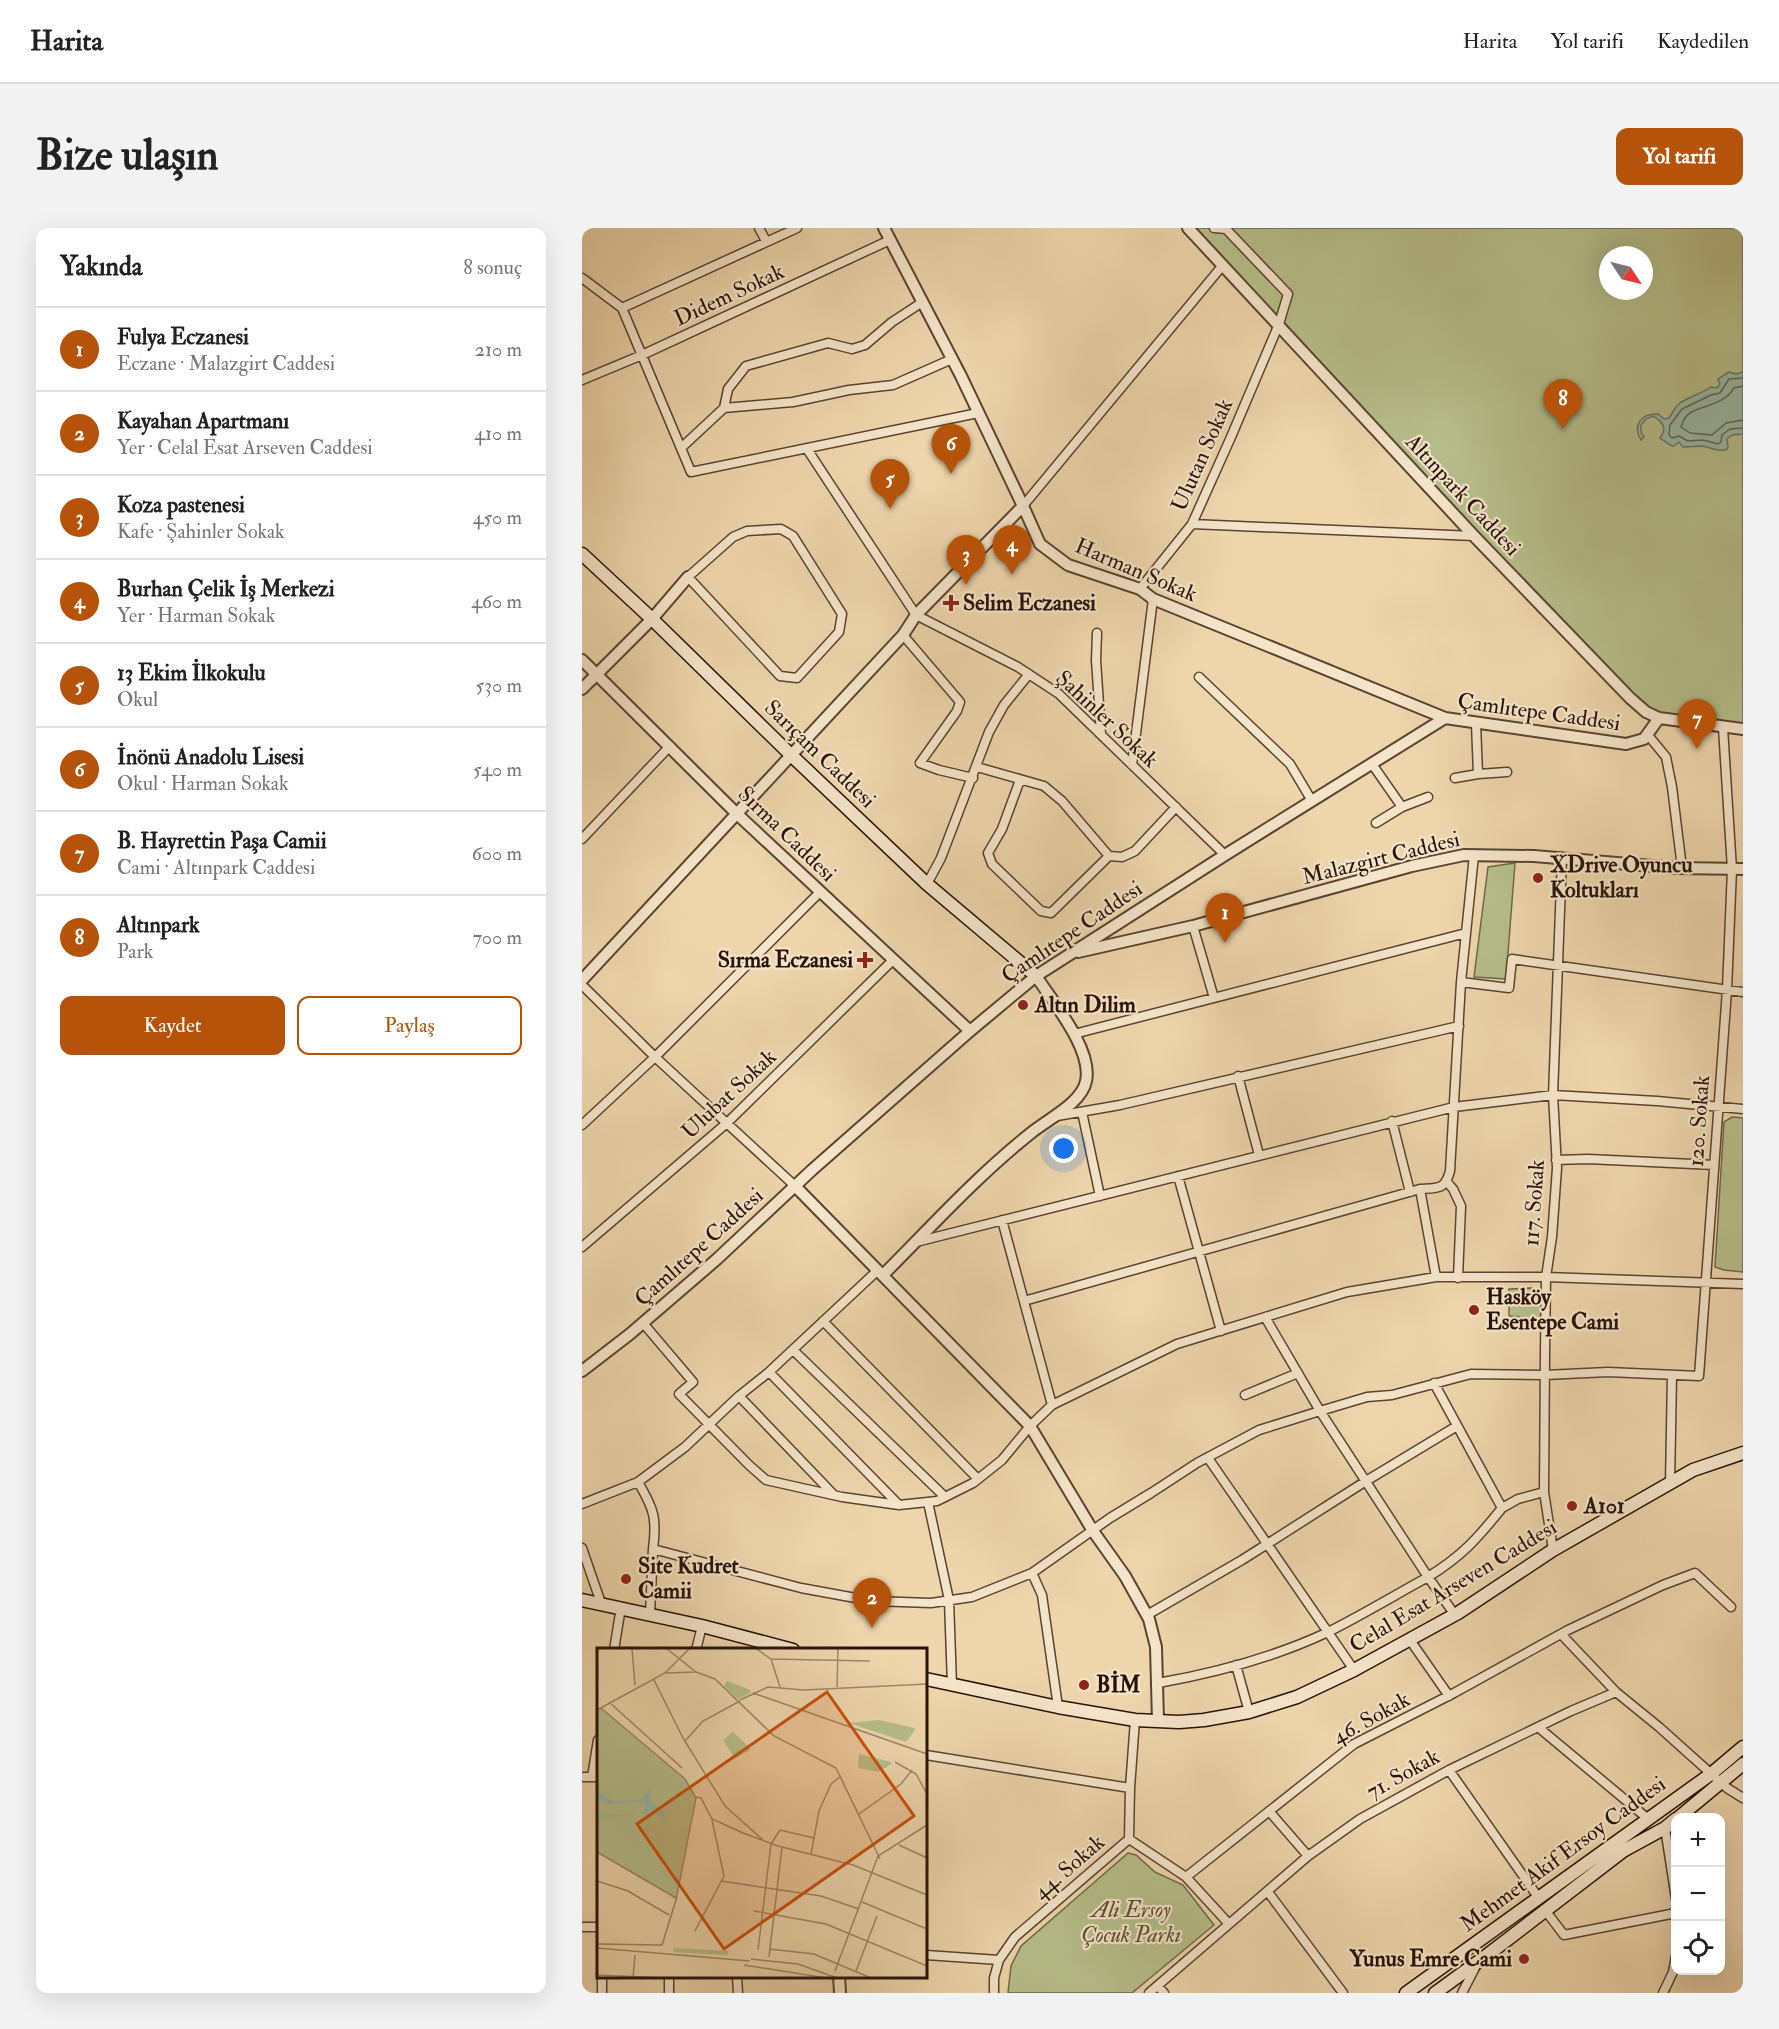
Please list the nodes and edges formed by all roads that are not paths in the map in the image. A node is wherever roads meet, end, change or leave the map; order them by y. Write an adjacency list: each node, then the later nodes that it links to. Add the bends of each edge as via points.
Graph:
1 (759, 228): 7 (street)
2 (797, 228): 7 (street)
3 (884, 228): 6 (street, Harman Sokak)
4 (1188, 228): 8 (street, Altınpark Caddesi)
5 (1214, 228): 12 (street, Ulutan Sokak, via 1226,229 1288,294)
6 (890, 240): 10 (street, Harman Sokak); 13 (street, Didem Sokak)
7 (766, 241): 11 (street)
8 (1223, 265): 12 (street, Altınpark Caddesi); 20 (street)
9 (582, 278): 11 (street)
10 (921, 303): 14 (street, Harman Sokak); 16 (street, via 865,345 852,349 828,344 746,366 728,389)
11 (622, 308): 13 (street)
12 (1279, 324): 21 (street, Ulutan Sokak); 22 (street, Altınpark Caddesi)
13 (642, 355): 15 (street, Didem Sokak); 18 (street)
14 (952, 359): 16 (street, via 893,385 793,402); 17 (street, Harman Sokak)
15 (582, 380)
16 (724, 408): 18 (street)
17 (978, 413): 19 (street); 20 (street, Harman Sokak)
18 (681, 448): 19 (street, via 691,472)
19 (807, 449): 27 (street)
20 (1023, 506): 25 (street, Harman Sokak, via 1040,544 1068,565); 27 (street)
21 (1192, 524): 22 (street); 25 (street, Ulutan Sokak)
22 (1474, 536): 37 (street, Altınpark Caddesi, via 1630,698)
23 (582, 554): 28 (main road, Sarıçam Caddesi)
24 (688, 577): 24 (street, via 780,676 797,678 839,632 842,614 793,536 781,529 747,531 733,537); 28 (street)
25 (1140, 589): 26 (street, Harman Sokak)
26 (1153, 600): 36 (street, Harman Sokak); 46 (street)
27 (916, 615): 30 (street); 33 (street, Şahinler Sokak)
28 (652, 619): 32 (street); 44 (main road, Sarıçam Caddesi)
29 (1097, 633): 41 (street)
30 (903, 635): 44 (street); 50 (street, via 960,702 920,762)
31 (582, 660): 32 (street, Sırma Caddesi)
32 (597, 674): 35 (street); 43 (street, Sırma Caddesi)
33 (1029, 674): 41 (street, Şahinler Sokak, via 1059,694); 47 (street, via 1004,705)
34 (1199, 677): 54 (street, via 1290,764)
35 (582, 689)
36 (1445, 718): 38 (street, Çamlıtepe Caddesi); 45 (street, Çamlıtepe Caddesi)
37 (1659, 718): 39 (street, Altınpark Caddesi); 42 (street, Çamlıtepe Caddesi)
38 (1476, 724): 42 (street, Çamlıtepe Caddesi, via 1626,744 1644,739); 49 (street)
39 (1723, 728): 40 (street, Altınpark Caddesi); 65 (street, 120. Sokak)
40 (1743, 729)
41 (1101, 734): 46 (street, Şahinler Sokak)
42 (1647, 734): 64 (street, via 1666,757)
43 (670, 746): 57 (street, Sırma Caddesi); 59 (street)
44 (790, 755): 57 (street); 66 (main road, Sarıçam Caddesi)
45 (1372, 764): 54 (street, Çamlıtepe Caddesi); 56 (street)
46 (1132, 765): 55 (street, Şahinler Sokak)
47 (976, 767): 50 (street); 52 (street)
48 (1507, 772): 49 (street)
49 (1478, 774): 51 (street)
50 (973, 778): 66 (street)
51 (1455, 778)
52 (1020, 780): 62 (street, via 1044,786 1062,801); 62 (street, via 1002,829 988,852 992,864 1041,911 1051,913)
53 (1428, 797): 56 (street)
54 (1312, 801): 60 (street, Çamlıtepe Caddesi)
55 (1176, 807): 60 (street, Şahinler Sokak); 62 (street, via 1135,851 1122,857)
56 (1402, 807): 58 (street)
57 (737, 814): 67 (street, Sırma Caddesi); 74 (street)
58 (1376, 823)
59 (582, 838)
60 (1226, 855): 70 (street, Çamlıtepe Caddesi)
61 (1474, 855): 63 (street, Malazgirt Caddesi); 68 (street, Malazgirt Caddesi, via 1412,866); 69 (street)
62 (1109, 856)
63 (1562, 858): 64 (street, Malazgirt Caddesi); 72 (street, 117. Sokak)
64 (1682, 868): 65 (street, Malazgirt Caddesi)
65 (1738, 869): 76 (street, 120. Sokak)
66 (927, 884): 73 (main road, Sarıçam Caddesi)
67 (820, 892): 71 (street, Sırma Caddesi); 82 (street)
68 (1193, 926): 70 (street, Malazgirt Caddesi); 78 (street)
69 (1466, 933): 75 (street); 78 (street)
70 (1071, 954): 73 (street, Çamlıtepe Caddesi)
71 (893, 960): 80 (street, Sırma Caddesi); 91 (street, Ulubat Sokak)
72 (1558, 964): 75 (street, via 1512,959 1509,988); 76 (street); 84 (street, 117. Sokak)
73 (1036, 976): 80 (street, Çamlıtepe Caddesi); 81 (street)
74 (582, 982): 82 (street)
75 (1461, 982): 79 (street)
76 (1727, 990): 77 (street); 86 (street, 120. Sokak)
77 (1743, 992)
78 (1214, 998): 81 (street)
79 (1459, 1026): 83 (street); 85 (street)
80 (970, 1031): 98 (street, Çamlıtepe Caddesi)
81 (1074, 1034): 89 (street, via 1085,1059 1087,1081 1080,1097)
82 (655, 1057): 91 (street); 92 (street)
83 (1238, 1076): 88 (street); 93 (street)
84 (1553, 1095): 85 (street); 86 (street); 94 (street, 117. Sokak)
85 (1454, 1107): 90 (street); 97 (street)
86 (1719, 1107): 87 (street); 95 (street, 120. Sokak)
87 (1743, 1109)
88 (1082, 1112): 89 (street); 101 (street)
89 (1054, 1116): 103 (street, via 982,1175)
90 (1392, 1121): 93 (street); 100 (street)
91 (728, 1122): 98 (street); 104 (street, Ulubat Sokak)
92 (582, 1125)
93 (1259, 1155): 96 (street)
94 (1556, 1160): 95 (street); 108 (street, 117. Sokak)
95 (1714, 1166): 110 (street, 120. Sokak)
96 (1178, 1176): 101 (street); 105 (street)
97 (1447, 1182): 99 (street, via 1440,1187); 109 (street, via 1461,1206)
98 (795, 1186): 106 (street); 115 (street, Çamlıtepe Caddesi)
99 (1420, 1189): 100 (street); 107 (street)
100 (1410, 1192): 105 (street)
101 (1100, 1196): 102 (street)
102 (1002, 1220): 103 (street); 112 (street)
103 (916, 1242): 106 (street)
104 (582, 1247)
105 (1199, 1252): 112 (street); 116 (street)
106 (880, 1273): 114 (street); 129 (street)
107 (1436, 1277): 109 (street); 113 (street, via 1347,1292)
108 (1546, 1277): 109 (street); 110 (street); 121 (street, 117. Sokak)
109 (1458, 1278)
110 (1705, 1282): 111 (street); 122 (street, 120. Sokak, via 1699,1376)
111 (1743, 1284)
112 (1024, 1301): 126 (street)
113 (1265, 1317): 116 (street); 120 (street)
114 (823, 1321): 117 (street); 133 (street)
115 (642, 1323): 118 (street, Çamlıtepe Caddesi); 128 (street, via 693,1382 679,1394)
116 (1221, 1331): 126 (street, via 1177,1344)
117 (793, 1350): 119 (street); 139 (street)
118 (582, 1371)
119 (769, 1372): 125 (street); 142 (street)
120 (1298, 1372): 124 (street); 127 (street)
121 (1545, 1375): 122 (street); 123 (street, via 1471,1374); 137 (street, 117. Sokak)
122 (1672, 1375): 136 (street)
123 (1434, 1383): 127 (street); 130 (street)
124 (1245, 1395)
125 (739, 1396): 128 (street); 138 (street)
126 (1052, 1406): 129 (street)
127 (1320, 1411): 132 (street, via 1259,1430); 134 (street)
128 (709, 1424): 135 (street, via 686,1447); 138 (street, via 766,1480)
129 (1030, 1426): 133 (street, via 1002,1460); 144 (street)
130 (1457, 1426): 134 (street); 143 (street)
131 (1743, 1453): 136 (main road, Celal Esat Arseven Caddesi, via 1693,1470)
132 (1208, 1458): 144 (street); 145 (street)
133 (978, 1479): 139 (street)
134 (1366, 1481): 145 (street); 150 (street)
135 (638, 1482): 141 (street); 147 (street, via 650,1502 656,1525)
136 (1670, 1484): 148 (main road, Celal Esat Arseven Caddesi)
137 (1544, 1492): 143 (street); 148 (street, 117. Sokak)
138 (833, 1495): 142 (street)
139 (945, 1497): 140 (street)
140 (928, 1502): 142 (street); 152 (street)
141 (582, 1504)
142 (899, 1506)
143 (1502, 1508): 150 (street, via 1453,1562)
144 (1093, 1531): 149 (street); 157 (street)
145 (1266, 1544): 157 (street); 160 (street)
146 (582, 1548): 153 (street)
147 (653, 1549): 152 (street, via 801,1588 872,1601); 156 (street)
148 (1553, 1550): 158 (main road, Celal Esat Arseven Caddesi)
149 (1032, 1573): 152 (street, via 972,1597); 173 (street, via 1042,1595)
150 (1428, 1577): 158 (street); 160 (street)
151 (582, 1600): 153 (main road)
152 (949, 1600): 170 (street)
153 (601, 1603): 154 (main road)
154 (621, 1607): 156 (main road); 163 (street)
155 (1731, 1607): 161 (street, 46. Sokak, via 1695,1573)
156 (650, 1614): 159 (main road)
157 (1147, 1615): 169 (street, via 1156,1647)
158 (1455, 1615): 162 (main road, Celal Esat Arseven Caddesi)
159 (702, 1626): 164 (street); 165 (main road)
160 (1327, 1632): 166 (street); 167 (street)
161 (1561, 1634): 171 (street); 172 (street, 46. Sokak)
162 (1410, 1640): 167 (main road, Celal Esat Arseven Caddesi); 172 (street)
163 (614, 1648)
164 (696, 1648)
165 (785, 1648)
166 (1236, 1665): 169 (street); 174 (street)
167 (1354, 1670): 174 (main road, Celal Esat Arseven Caddesi, via 1297,1697)
168 (927, 1679): 170 (main road, Celal Esat Arseven Caddesi)
169 (1158, 1683): 176 (street)
170 (952, 1685): 173 (main road, Celal Esat Arseven Caddesi)
171 (1616, 1692): 177 (street, 71. Sokak); 185 (street)
172 (1449, 1696): 188 (street, 46. Sokak, via 1354,1744)
173 (1058, 1707): 175 (main road, Celal Esat Arseven Caddesi)
174 (1250, 1712): 176 (main road, Celal Esat Arseven Caddesi, via 1204,1720)
175 (1135, 1720): 176 (main road, Celal Esat Arseven Caddesi); 186 (street, 44. Sokak)
176 (1158, 1721)
177 (1538, 1727): 182 (street, 71. Sokak); 190 (street)
178 (1743, 1747): 185 (main road, Mehmet Akif Ersoy Caddesi)
179 (597, 1752): 184 (street)
180 (927, 1755): 186 (street)
181 (1743, 1764): 185 (main road, Mehmet Akif Ersoy Caddesi)
182 (1449, 1770): 194 (street, 71. Sokak, via 1360,1819); 198 (street)
183 (582, 1777): 184 (street)
184 (595, 1777)
185 (1715, 1778): 187 (street); 189 (main road, Mehmet Akif Ersoy Caddesi); 190 (main road, Mehmet Akif Ersoy Caddesi)
186 (1130, 1788): 193 (street, 44. Sokak)
187 (1743, 1798)
188 (1269, 1810): 194 (street); 196 (street, 46. Sokak)
189 (1681, 1813)
190 (1647, 1818): 198 (main road, Mehmet Akif Ersoy Caddesi)
191 (1671, 1823): 192 (main road, Mehmet Akif Ersoy Caddesi)
192 (1665, 1828): 195 (street); 199 (main road, Mehmet Akif Ersoy Caddesi, via 1623,1851)
193 (1129, 1839): 196 (street); 203 (street, 44. Sokak, via 1016,1937)
194 (1308, 1856): 197 (street, 71. Sokak)
195 (1671, 1867)
196 (1186, 1877): 201 (street)
197 (1268, 1892): 201 (street, 71. Sokak); 215 (street)
198 (1538, 1898): 216 (main road, Mehmet Akif Ersoy Caddesi)
199 (1545, 1910): 200 (street, via 1564,1935); 204 (main road, Mehmet Akif Ersoy Caddesi)
200 (1671, 1914)
201 (1229, 1924): 209 (street, 71. Sokak)
202 (927, 1955): 203 (street)
203 (999, 1960): 213 (street, 44. Sokak)
204 (1478, 1962): 217 (main road, Mehmet Akif Ersoy Caddesi); 218 (street)
205 (1672, 1975): 219 (street)
206 (602, 1978): 210 (street)
207 (737, 1978): 211 (street)
208 (839, 1978): 212 (street)
209 (1161, 1989): 214 (street, 71. Sokak)
210 (603, 1993)
211 (738, 1993)
212 (840, 1993)
213 (994, 1993)
214 (1149, 1993)
215 (1342, 1993)
216 (1406, 1993)
217 (1435, 1993)
218 (1462, 1993)
219 (1663, 1993)

